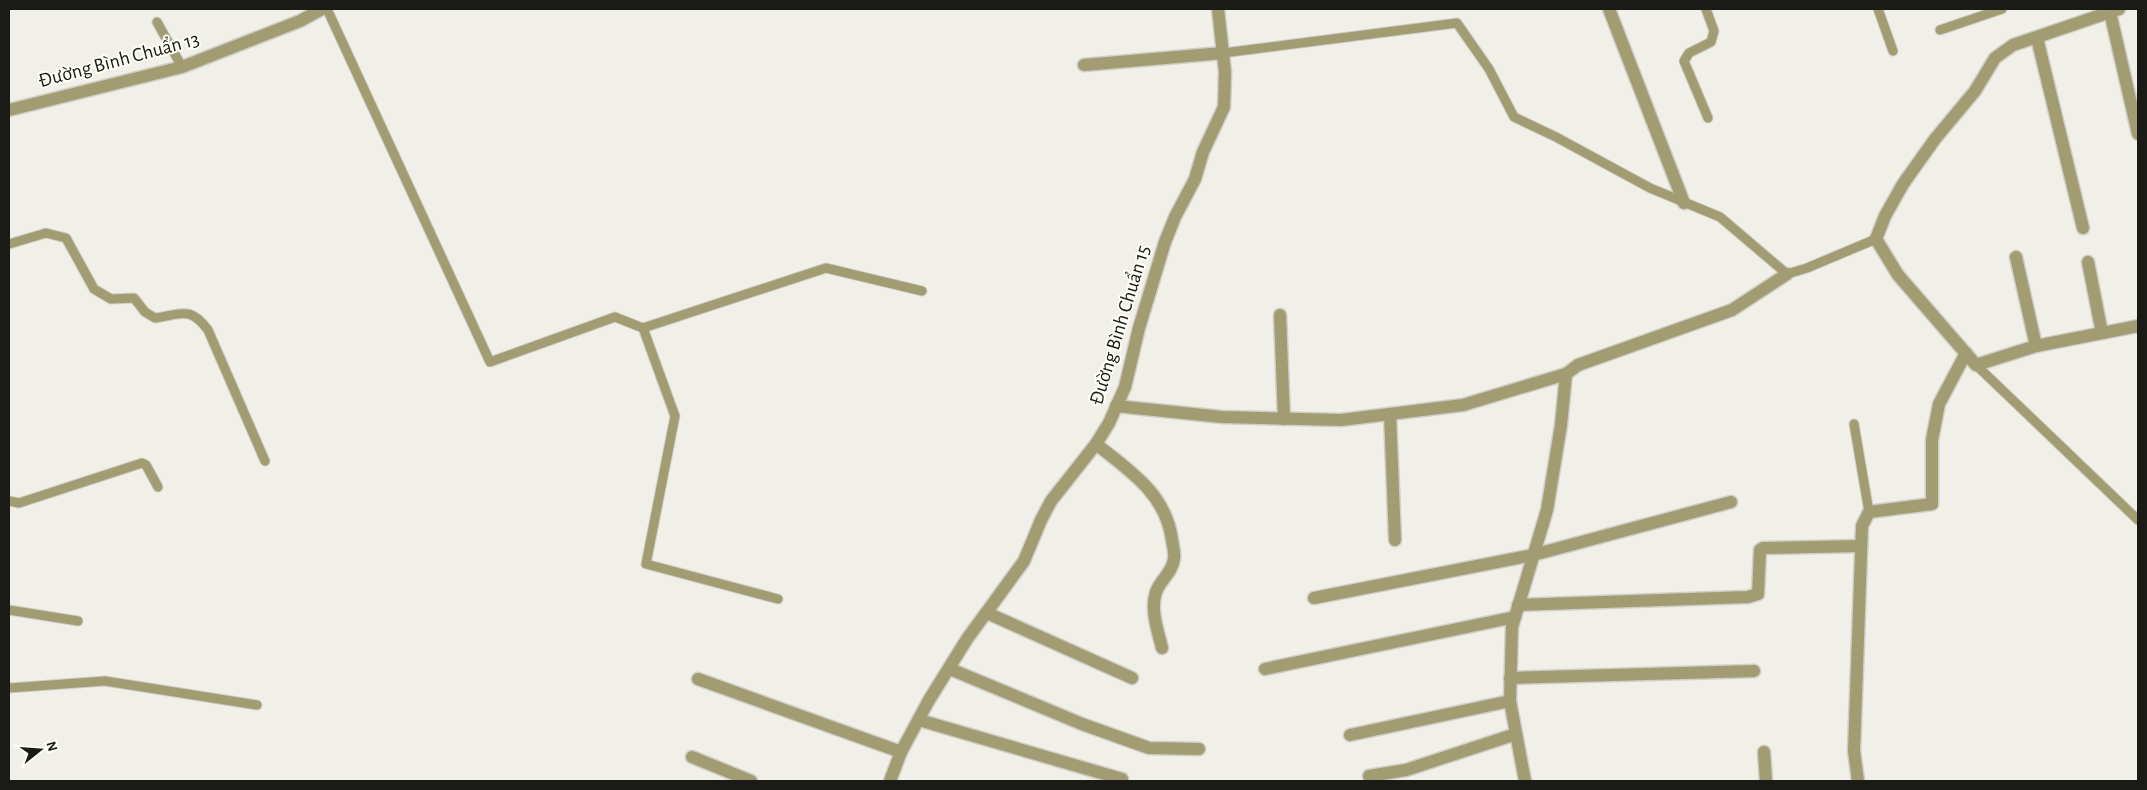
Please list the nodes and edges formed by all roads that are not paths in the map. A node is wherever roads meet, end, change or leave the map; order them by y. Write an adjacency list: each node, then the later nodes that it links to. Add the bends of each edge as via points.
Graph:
1 (322, 9): 15 (street, Đường Bình Chuẩn 13, via 300,21)
2 (327, 9): 29 (lane, via 490,362 615,317)
3 (1218, 9): 13 (street, Đường Bình Chuẩn 15)
4 (1609, 9): 19 (street)
5 (1706, 9): 17 (lane, via 1714,31 1711,42 1689,53 1684,61)
6 (1878, 9): 12 (lane)
7 (2002, 9): 10 (lane)
8 (2114, 10): 11 (street); 18 (street)
9 (158, 22): 15 (lane)
10 (1940, 30)
11 (2038, 38): 20 (street); 21 (street, via 2014,45 1995,58 1975,91 1903,184)
12 (1893, 51)
13 (1223, 53): 14 (street); 19 (lane, via 1457,23 1489,69 1514,117); 35 (street, Đường Bình Chuẩn 15, via 1224,107 1203,152 1195,180 1165,242 1125,387)
14 (1084, 65)
15 (182, 67): 16 (street, Đường Bình Chuẩn 13)
16 (9, 110)
17 (1708, 118)
18 (2138, 134)
19 (1684, 203): 25 (lane, via 1720,218)
20 (2083, 228)
21 (1876, 239): 25 (lane); 32 (street, via 1898,275)
22 (9, 244): 40 (lane, via 46,233 66,238 94,290 111,299 134,298 145,312 155,318 188,313 197,316 208,330)
23 (2016, 257): 31 (street)
24 (2088, 262): 30 (street)
25 (1787, 274): 34 (street, via 1732,310 1578,365)
26 (922, 291): 29 (lane, via 826,268)
27 (1280, 315): 37 (street)
28 (2138, 326): 30 (street)
29 (643, 328): 50 (lane, via 675,416 646,564)
30 (2102, 333): 31 (street)
31 (2036, 346): 33 (street)
32 (1966, 353): 33 (street); 44 (street, via 1939,404 1932,440 1932,504)
33 (1976, 364): 45 (lane)
34 (1566, 374): 36 (street, via 1463,405); 48 (street, via 1547,510)
35 (1116, 406): 37 (street, via 1222,417); 39 (street, Đường Bình Chuẩn 15)
36 (1390, 414): 37 (street, via 1341,420); 46 (street)
37 (1284, 419)
38 (1854, 424): 44 (lane)
39 (1096, 444): 53 (street, Đường Bình Chuẩn 15, via 1051,500 1024,561); 55 (street, via 1145,484 1160,503 1171,530 1175,558 1170,573 1156,592 1154,617)
40 (265, 461)
41 (158, 486): 42 (lane, via 142,463 19,503)
42 (9, 501)
43 (1731, 502): 48 (street)
44 (1869, 512): 47 (street, via 1862,526)
45 (2138, 520)
46 (1395, 540)
47 (1861, 546): 52 (street, via 1763,548 1760,550 1758,594 1748,597); 78 (street, via 1854,751)
48 (1533, 555): 49 (street); 52 (street)
49 (1314, 598)
50 (778, 599)
51 (9, 610): 54 (lane)
52 (1516, 611): 57 (street); 60 (street, via 1512,627)
53 (987, 613): 56 (street, Đường Bình Chuẩn 15); 59 (street)
54 (78, 621)
55 (1162, 648)
56 (950, 669): 65 (street, Đường Bình Chuẩn 15); 68 (street, via 1149,748)
57 (1265, 669)
58 (1754, 671): 60 (street)
59 (1132, 678)
60 (1510, 678): 63 (street)
61 (698, 679): 69 (street)
62 (9, 688): 64 (lane, via 105,681)
63 (1510, 701): 66 (street); 67 (street)
64 (257, 705)
65 (919, 720): 69 (street, Đường Bình Chuẩn 15); 73 (street)
66 (1516, 734): 72 (street, via 1406,770); 76 (street)
67 (1350, 735)
68 (1199, 750)
69 (901, 752): 75 (street, Đường Bình Chuẩn 15)
70 (1764, 752): 77 (street)
71 (692, 757): 74 (street)
72 (1369, 776)
73 (1122, 779)
74 (751, 781)
75 (890, 781)
76 (1525, 781)
77 (1766, 781)
78 (1858, 781)

